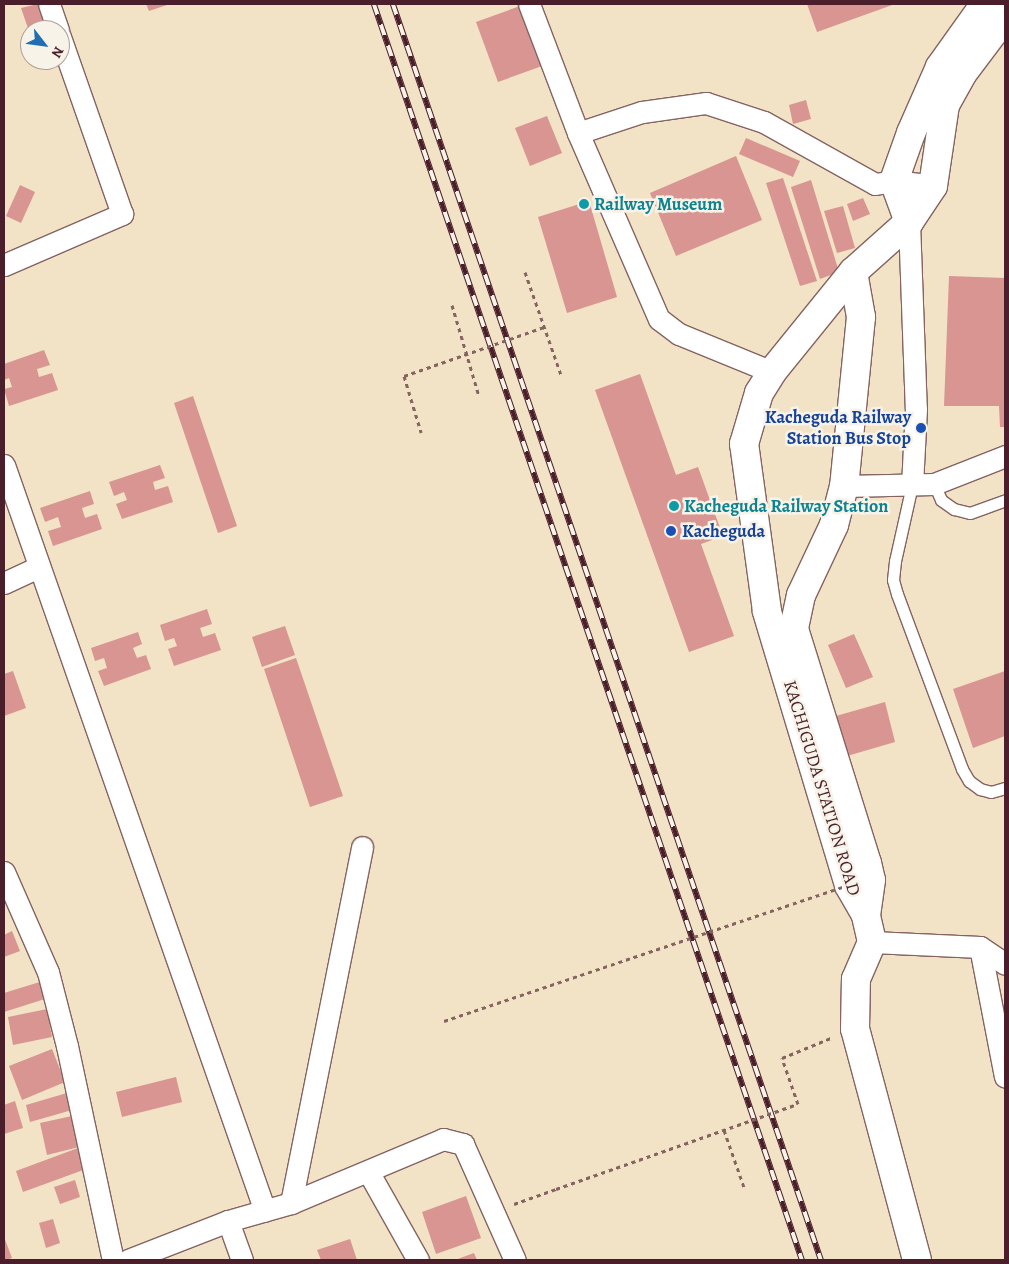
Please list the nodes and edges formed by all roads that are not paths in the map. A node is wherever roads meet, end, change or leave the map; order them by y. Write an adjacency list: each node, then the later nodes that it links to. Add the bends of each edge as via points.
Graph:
1 (49, 4): 5 (street)
2 (529, 4): 7 (street)
3 (985, 4): 8 (main road, via 962,32 924,97)
4 (1005, 17): 9 (main road, KACHIGUDA STATION ROAD, via 962,74 945,105)
5 (55, 20)
6 (70, 65): 11 (street, via 122,214)
7 (578, 133): 8 (street, via 642,112 706,103 764,122 875,184); 13 (street, via 659,319 679,334)
8 (894, 181): 9 (street); 10 (main road)
9 (933, 186): 10 (main road, KACHIGUDA STATION ROAD)
10 (909, 222): 12 (main road, KACHIGUDA STATION ROAD); 17 (street, via 916,409)
11 (4, 266)
12 (853, 272): 13 (main road, KACHIGUDA STATION ROAD); 18 (main road, KACHIGUDA STATION ROAD, via 862,318)
13 (772, 372): 25 (main road, KACHIGUDA STATION ROAD, via 759,393 744,444 764,593 849,885)
14 (1005, 456): 16 (street)
15 (4, 465): 20 (street)
16 (934, 484): 17 (street); 19 (lane, via 941,500 954,509 970,513)
17 (912, 485): 18 (street); 22 (lane, via 895,561 893,580 897,594 962,769 969,781 980,789 991,792)
18 (844, 486): 25 (main road, KACHIGUDA STATION ROAD, via 834,525 801,595 794,629 867,863 871,880)
19 (1005, 500)
20 (40, 567): 21 (street); 32 (street)
21 (4, 583)
22 (1005, 788)
23 (362, 847): 31 (street)
24 (4, 872): 34 (street, via 48,972 68,1046)
25 (866, 915): 26 (main road)
26 (872, 942): 27 (street); 39 (main road, via 856,979 855,1029)
27 (980, 947): 28 (street); 29 (street)
28 (1005, 964)
29 (1005, 1077)
30 (369, 1173): 31 (street); 37 (street); 38 (street, via 443,1139 463,1144)
31 (291, 1203): 32 (street)
32 (265, 1211): 33 (street)
33 (228, 1221): 35 (street); 36 (street)
34 (113, 1260)
35 (128, 1260)
36 (242, 1260)
37 (418, 1260)
38 (515, 1260)
39 (917, 1260)

